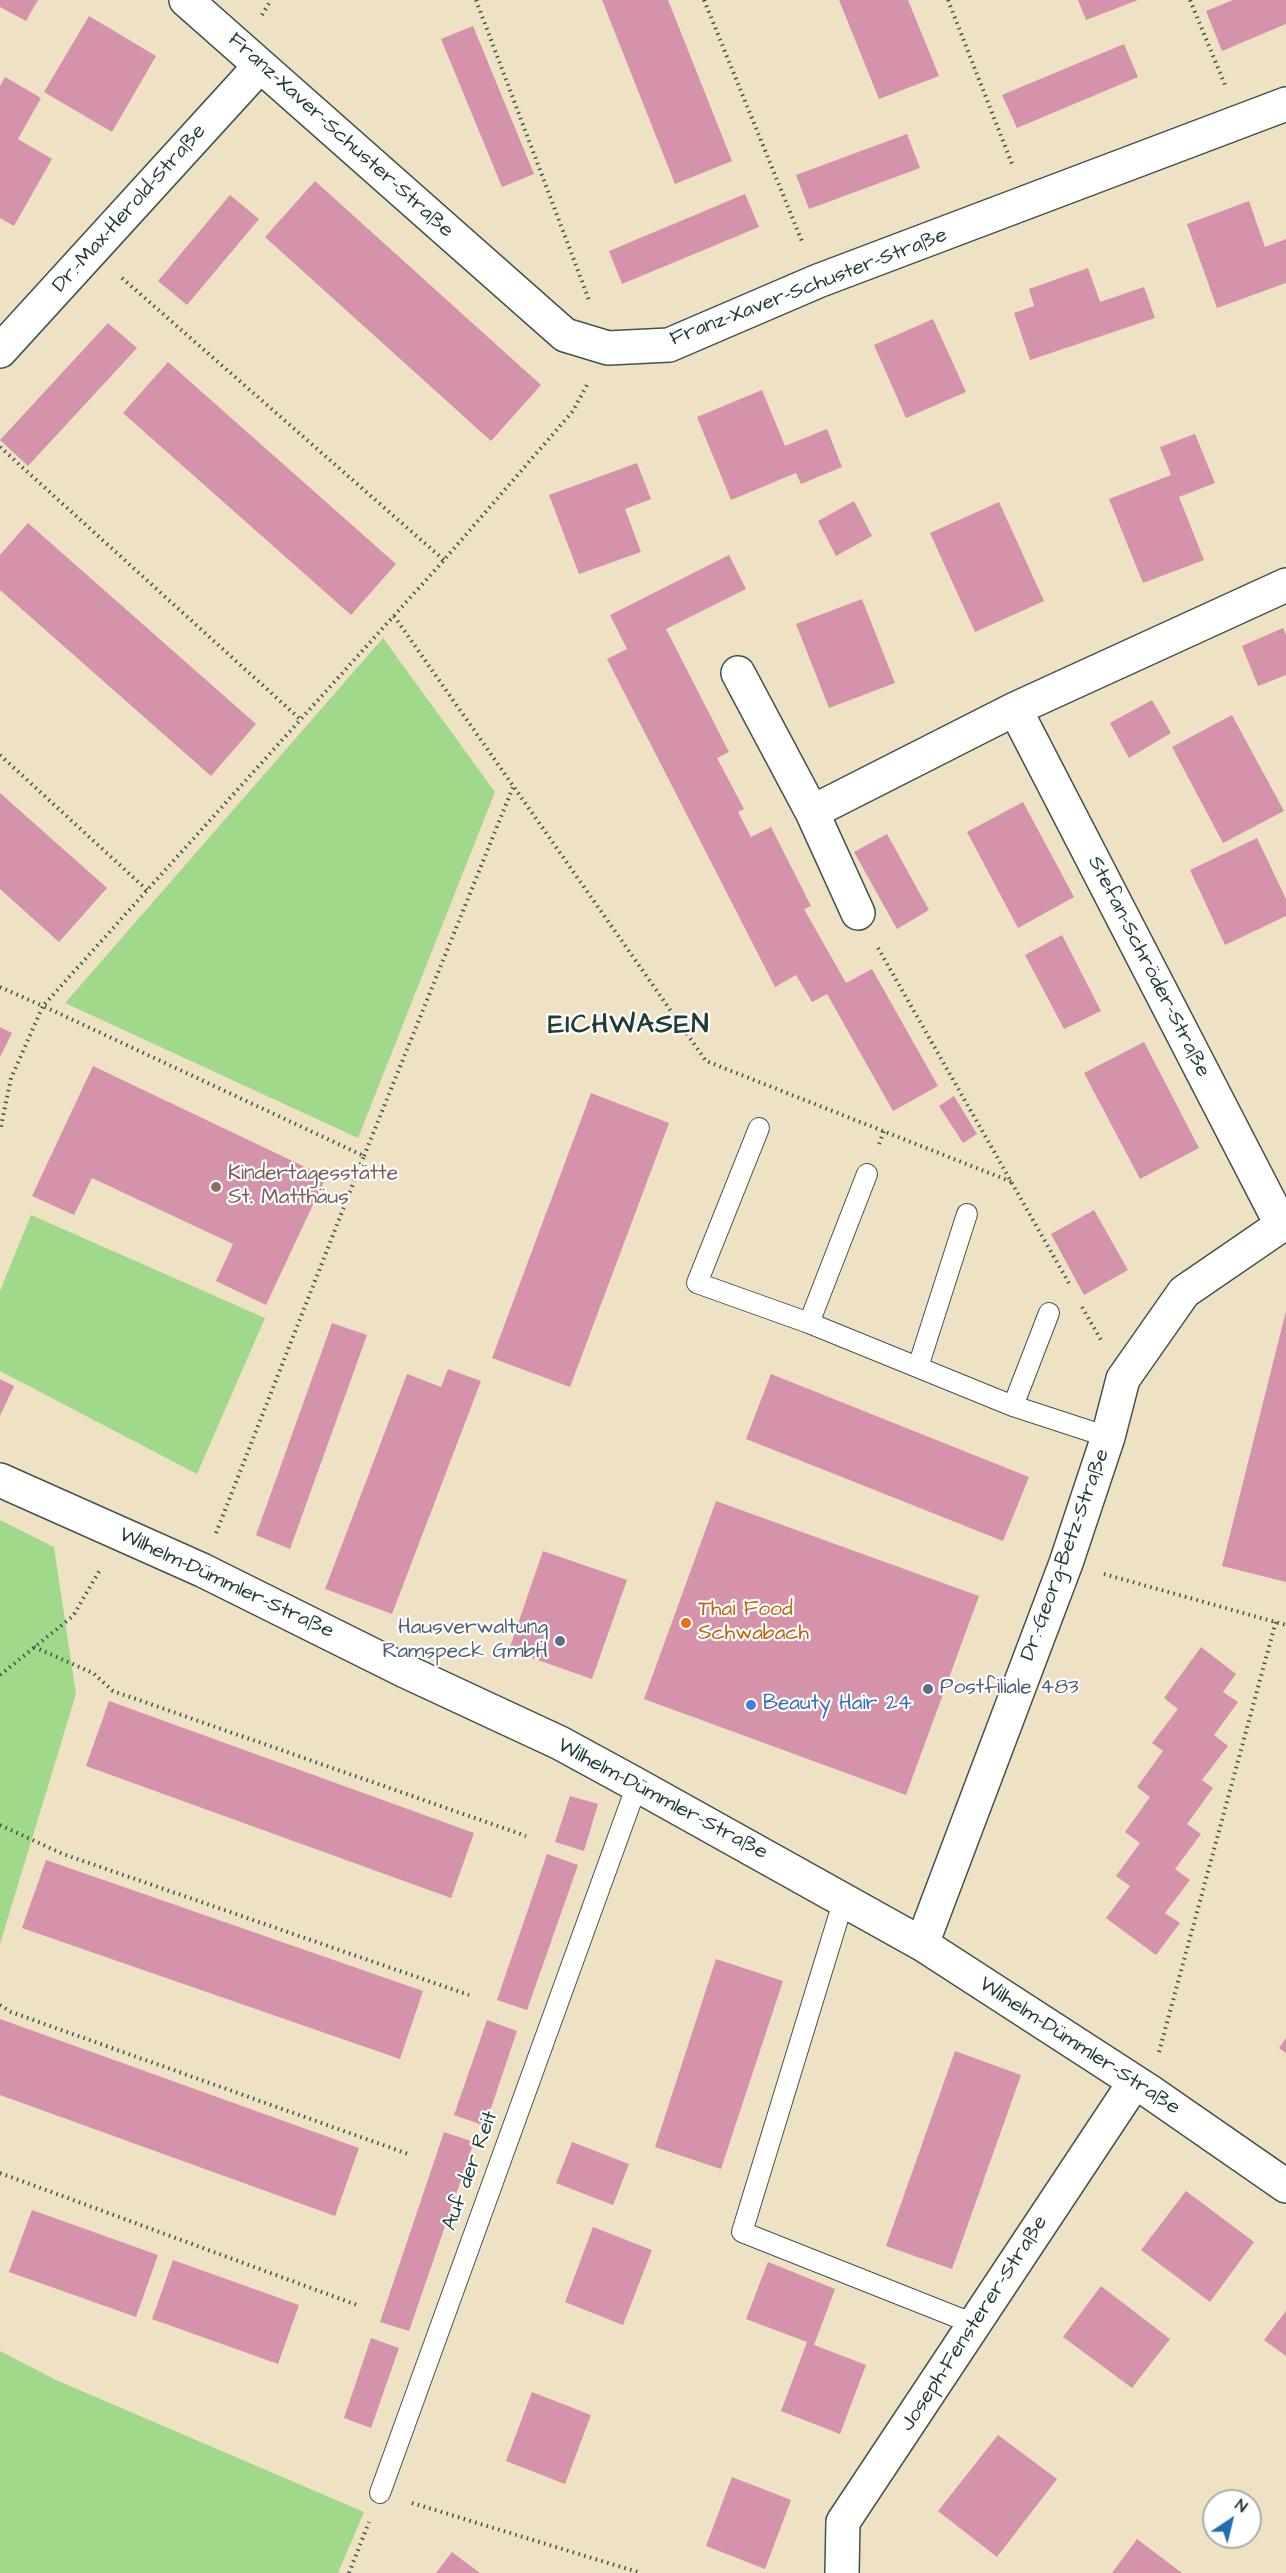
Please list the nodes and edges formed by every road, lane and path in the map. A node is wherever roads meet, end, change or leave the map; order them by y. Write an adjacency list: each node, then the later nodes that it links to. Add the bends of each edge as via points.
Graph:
1 (186, 0): 6 (street, Franz-Xaver-Schuster-Straße)
2 (476, 0): 12 (path)
3 (704, 0): 11 (path)
4 (948, 0): 9 (path)
5 (1190, 0): 8 (path)
6 (260, 66): 10 (street, Dr.-Max-Herold-Straße); 12 (street, Franz-Xaver-Schuster-Straße, via 565,335)
7 (1286, 104): 8 (street, Franz-Xaver-Schuster-Straße)
8 (1240, 122): 9 (street, Franz-Xaver-Schuster-Straße)
9 (1028, 203): 11 (street, Franz-Xaver-Schuster-Straße)
10 (92, 252): 13 (street, Dr.-Max-Herold-Straße); 15 (path)
11 (818, 281): 12 (street, Franz-Xaver-Schuster-Straße, via 669,345)
12 (608, 348): 15 (path, via 573,411)
13 (0, 351)
14 (0, 447): 20 (path)
15 (444, 560): 17 (path)
16 (1286, 585): 19 (street)
17 (394, 616): 20 (path); 22 (path)
18 (738, 673): 23 (street)
19 (1015, 709): 23 (street); 34 (street, Stefan-Schröder-Straße)
20 (301, 720): 24 (path)
21 (0, 755): 24 (path)
22 (514, 786): 30 (path); 32 (path, via 706,1061)
23 (812, 812): 25 (street)
24 (147, 890): 27 (path)
25 (858, 913): 32 (path)
26 (0, 987): 27 (path)
27 (43, 1006): 29 (path, via 11,1078); 30 (path)
28 (759, 1128): 38 (lane, via 697,1282)
29 (0, 1131)
30 (364, 1156): 46 (path)
31 (867, 1174): 38 (lane)
32 (1012, 1182): 35 (path)
33 (967, 1214): 39 (lane)
34 (1284, 1223): 40 (street, Dr.-Georg-Betz-Straße, via 1184,1292)
35 (1074, 1292)
36 (1079, 1302): 40 (path)
37 (1049, 1313): 41 (lane)
38 (809, 1323): 39 (lane)
39 (918, 1367): 41 (lane)
40 (1123, 1379): 42 (street, Dr.-Georg-Betz-Straße)
41 (1013, 1406): 42 (lane)
42 (1108, 1437): 45 (street, Dr.-Georg-Betz-Straße)
43 (0, 1480): 44 (street, Wilhelm-Dümmler-Straße)
44 (121, 1534): 46 (street, Wilhelm-Dümmler-Straße); 49 (path, via 72,1616)
45 (1066, 1563): 47 (path); 55 (street, Dr.-Georg-Betz-Straße)
46 (202, 1570): 51 (street, Wilhelm-Dümmler-Straße, via 560,1743)
47 (1276, 1621): 48 (path); 58 (path)
48 (1286, 1625)
49 (34, 1647): 50 (path); 53 (path, via 93,1672 113,1691)
50 (0, 1675)
51 (637, 1785): 54 (street, Wilhelm-Dümmler-Straße); 64 (lane, Auf der Reit)
52 (0, 1825): 56 (path, via 63,1854)
53 (526, 1836)
54 (844, 1899): 55 (street, Wilhelm-Dümmler-Straße); 63 (lane, via 742,2232)
55 (922, 1944): 58 (street, Wilhelm-Dümmler-Straße)
56 (469, 1995)
57 (0, 2005): 59 (path)
58 (1141, 2087): 61 (street, Wilhelm-Dümmler-Straße); 63 (street, Joseph-Fensterer-Straße)
59 (411, 2155)
60 (0, 2173): 62 (path)
61 (1286, 2186)
62 (357, 2305)
63 (974, 2324): 67 (street, Joseph-Fensterer-Straße, via 843,2522)
64 (380, 2493): 65 (path); 66 (path)
65 (349, 2573)
66 (641, 2573)
67 (842, 2573)

